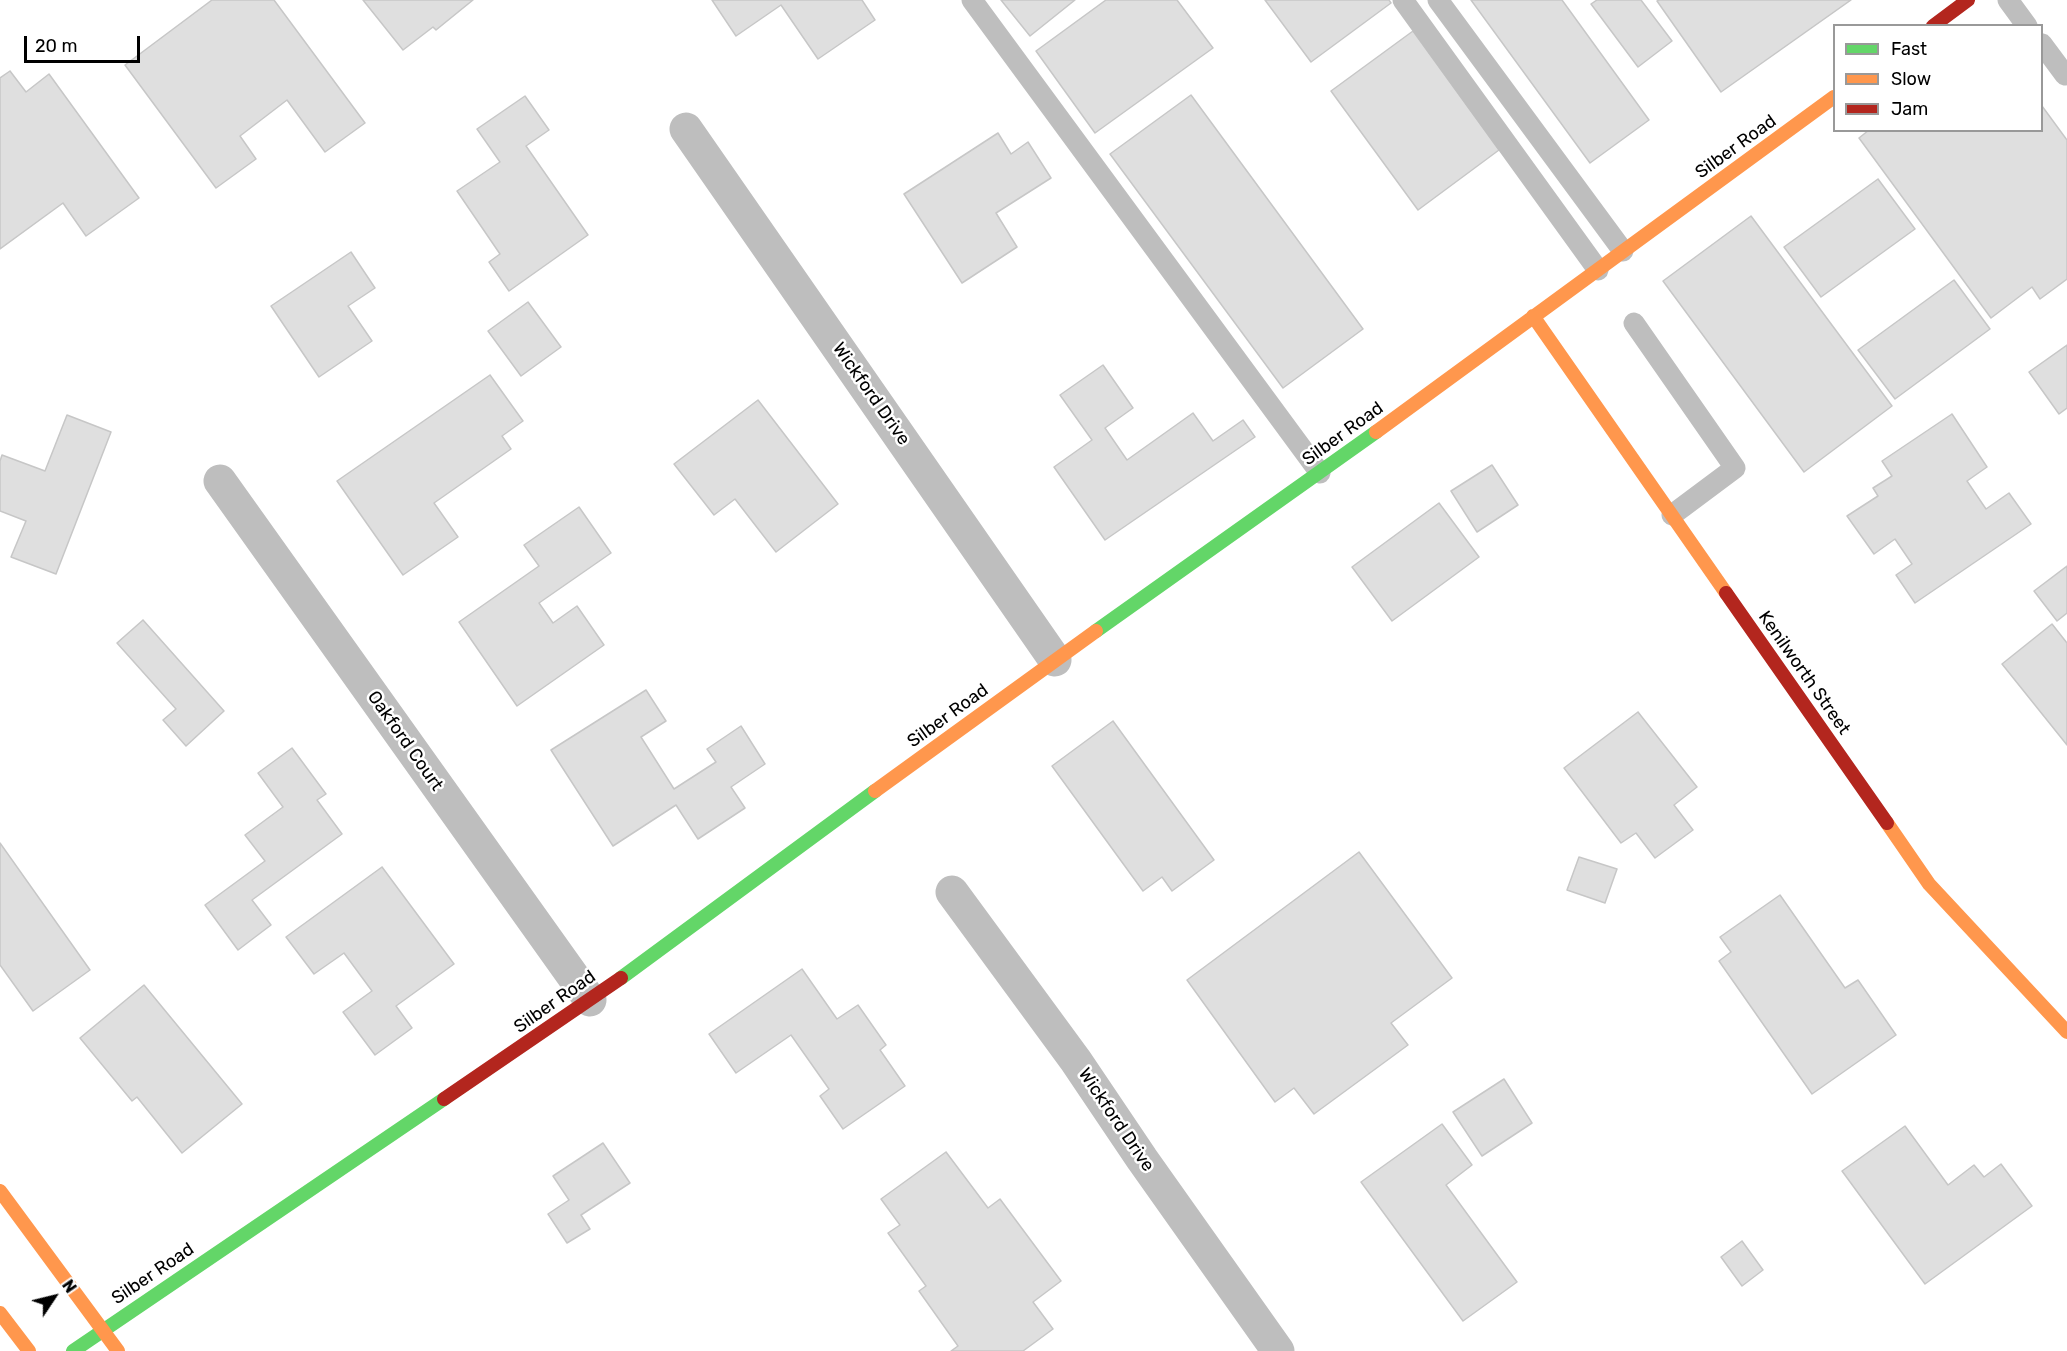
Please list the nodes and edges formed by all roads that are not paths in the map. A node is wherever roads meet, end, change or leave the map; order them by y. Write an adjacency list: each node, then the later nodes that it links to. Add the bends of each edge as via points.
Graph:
1 (972, 0): 16 (lane)
2 (1403, 0): 13 (lane)
3 (1438, 0): 12 (lane)
4 (1968, 0): 6 (street)
5 (2008, 0): 7 (lane)
6 (1936, 24)
7 (2026, 24)
8 (2043, 45): 9 (lane)
9 (2066, 75)
10 (1833, 98): 12 (street, Silber Road)
11 (686, 129): 19 (street, Wickford Drive)
12 (1623, 251): 13 (street, Silber Road)
13 (1598, 270): 14 (street, Silber Road)
14 (1533, 316): 16 (street, Silber Road); 18 (street, Kenilworth Street)
15 (1634, 323): 18 (lane, via 1735,468)
16 (1320, 473): 19 (street, Silber Road)
17 (220, 481): 21 (street, Oakford Court)
18 (1672, 515): 22 (street, Kenilworth Street, via 1929,884)
19 (1055, 660): 21 (street, Silber Road)
20 (952, 892): 29 (street, Wickford Drive, via 1076,1061)
21 (590, 1000): 25 (street, Silber Road)
22 (2067, 1032)
23 (0, 1191): 25 (street)
24 (0, 1313): 26 (street)
25 (103, 1330): 27 (street, Silber Road); 28 (street)
26 (29, 1351)
27 (73, 1351)
28 (118, 1351)
29 (1278, 1351)

